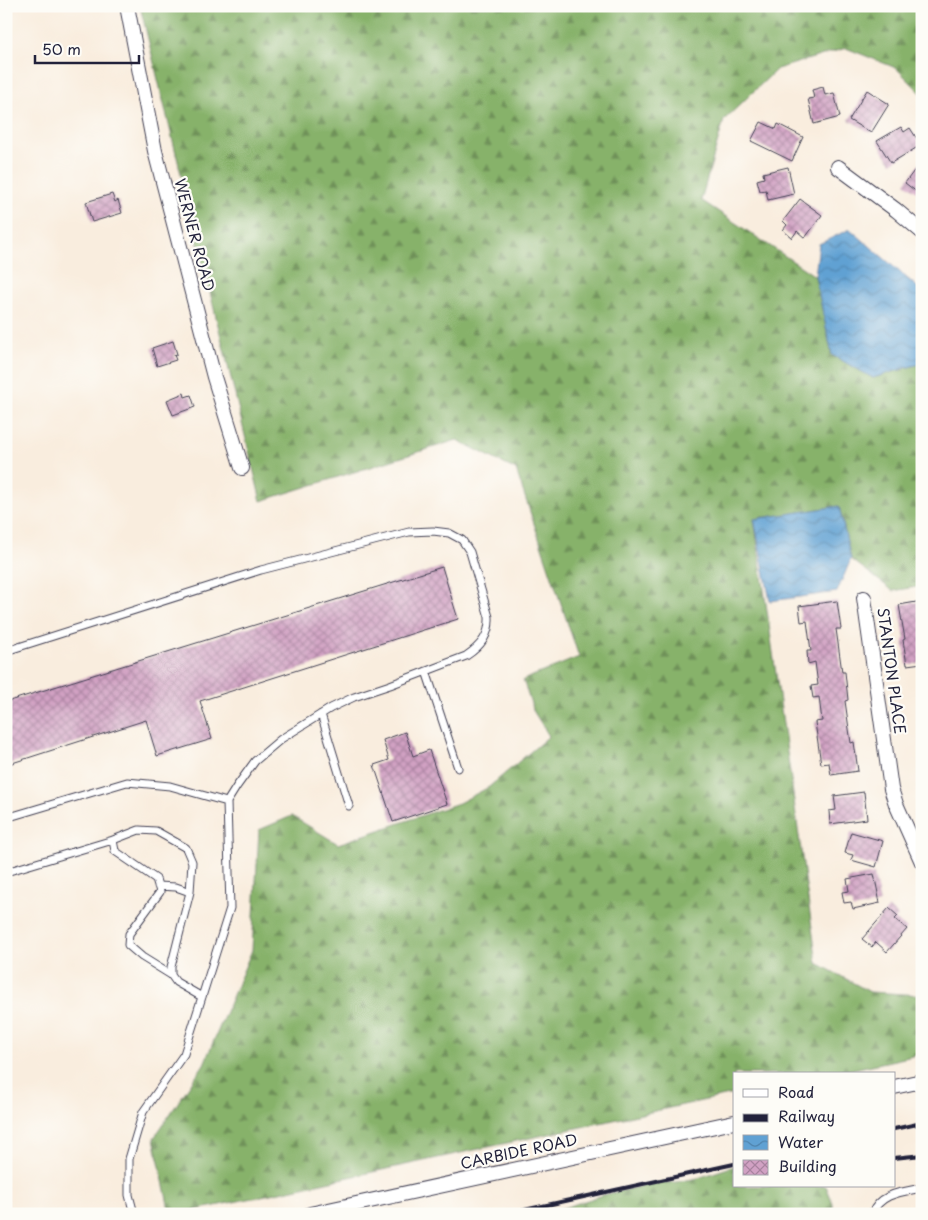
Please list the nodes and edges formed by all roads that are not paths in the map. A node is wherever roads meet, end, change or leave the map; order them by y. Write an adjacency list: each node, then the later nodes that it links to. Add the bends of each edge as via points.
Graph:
1 (127, 6): 4 (street, WERNER ROAD, via 155,151 214,377)
2 (838, 167): 3 (street)
3 (922, 232)
4 (242, 468)
5 (864, 598): 14 (street, STANTON PLACE, via 891,789)
6 (6, 650): 7 (lane, via 261,570 409,532 449,533 462,540 470,552 489,626 482,644 475,650)
7 (426, 671): 8 (lane, via 354,697); 9 (lane)
8 (321, 714): 10 (lane, via 281,739 255,761); 11 (lane)
9 (458, 768)
10 (227, 802): 12 (lane, via 170,786 127,782); 19 (lane, via 230,908)
11 (349, 806)
12 (6, 818)
13 (113, 840): 15 (lane); 16 (lane, via 115,850 156,879); 17 (lane, via 140,830 156,831 186,848 192,862)
14 (922, 862)
15 (6, 872)
16 (158, 886): 17 (lane); 18 (lane, via 160,892 129,934 128,945 142,958)
17 (190, 892): 18 (lane)
18 (171, 975): 19 (lane, via 176,982)
19 (202, 997): 24 (lane, via 184,1054 143,1112 129,1159 129,1195)
20 (922, 1082): 21 (street)
21 (896, 1087)
22 (733, 1122): 25 (street, CARBIDE ROAD)
23 (922, 1188): 26 (lane, via 883,1198)
24 (134, 1214)
25 (310, 1214)
26 (872, 1214)

